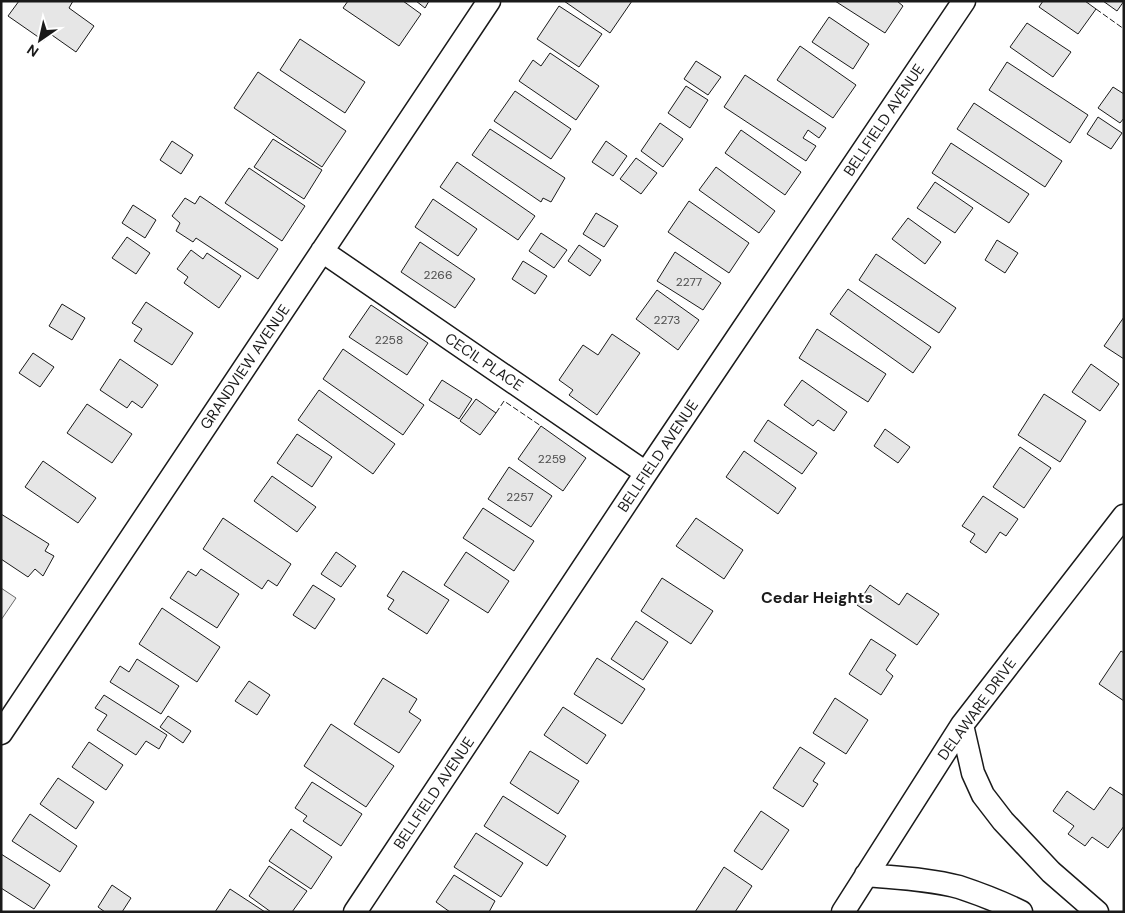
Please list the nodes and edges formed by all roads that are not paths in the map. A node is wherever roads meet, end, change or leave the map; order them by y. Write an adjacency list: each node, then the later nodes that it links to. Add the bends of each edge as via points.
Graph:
1 (489, 1): 3 (street, GRANDVIEW AVENUE)
2 (964, 1): 4 (street, BELLFIELD AVENUE)
3 (322, 251): 4 (street, CECIL PLACE); 7 (street, GRANDVIEW AVENUE)
4 (646, 473): 9 (street, BELLFIELD AVENUE)
5 (1124, 516): 6 (street, DELAWARE DRIVE)
6 (962, 725): 8 (street, DELAWARE DRIVE); 12 (street, via 973,773 984,795 1003,821 1051,872)
7 (1, 733)
8 (866, 875): 10 (street, DELAWARE DRIVE); 11 (street, via 958,887)
9 (355, 912)
10 (843, 912)
11 (1021, 912)
12 (1097, 912)

